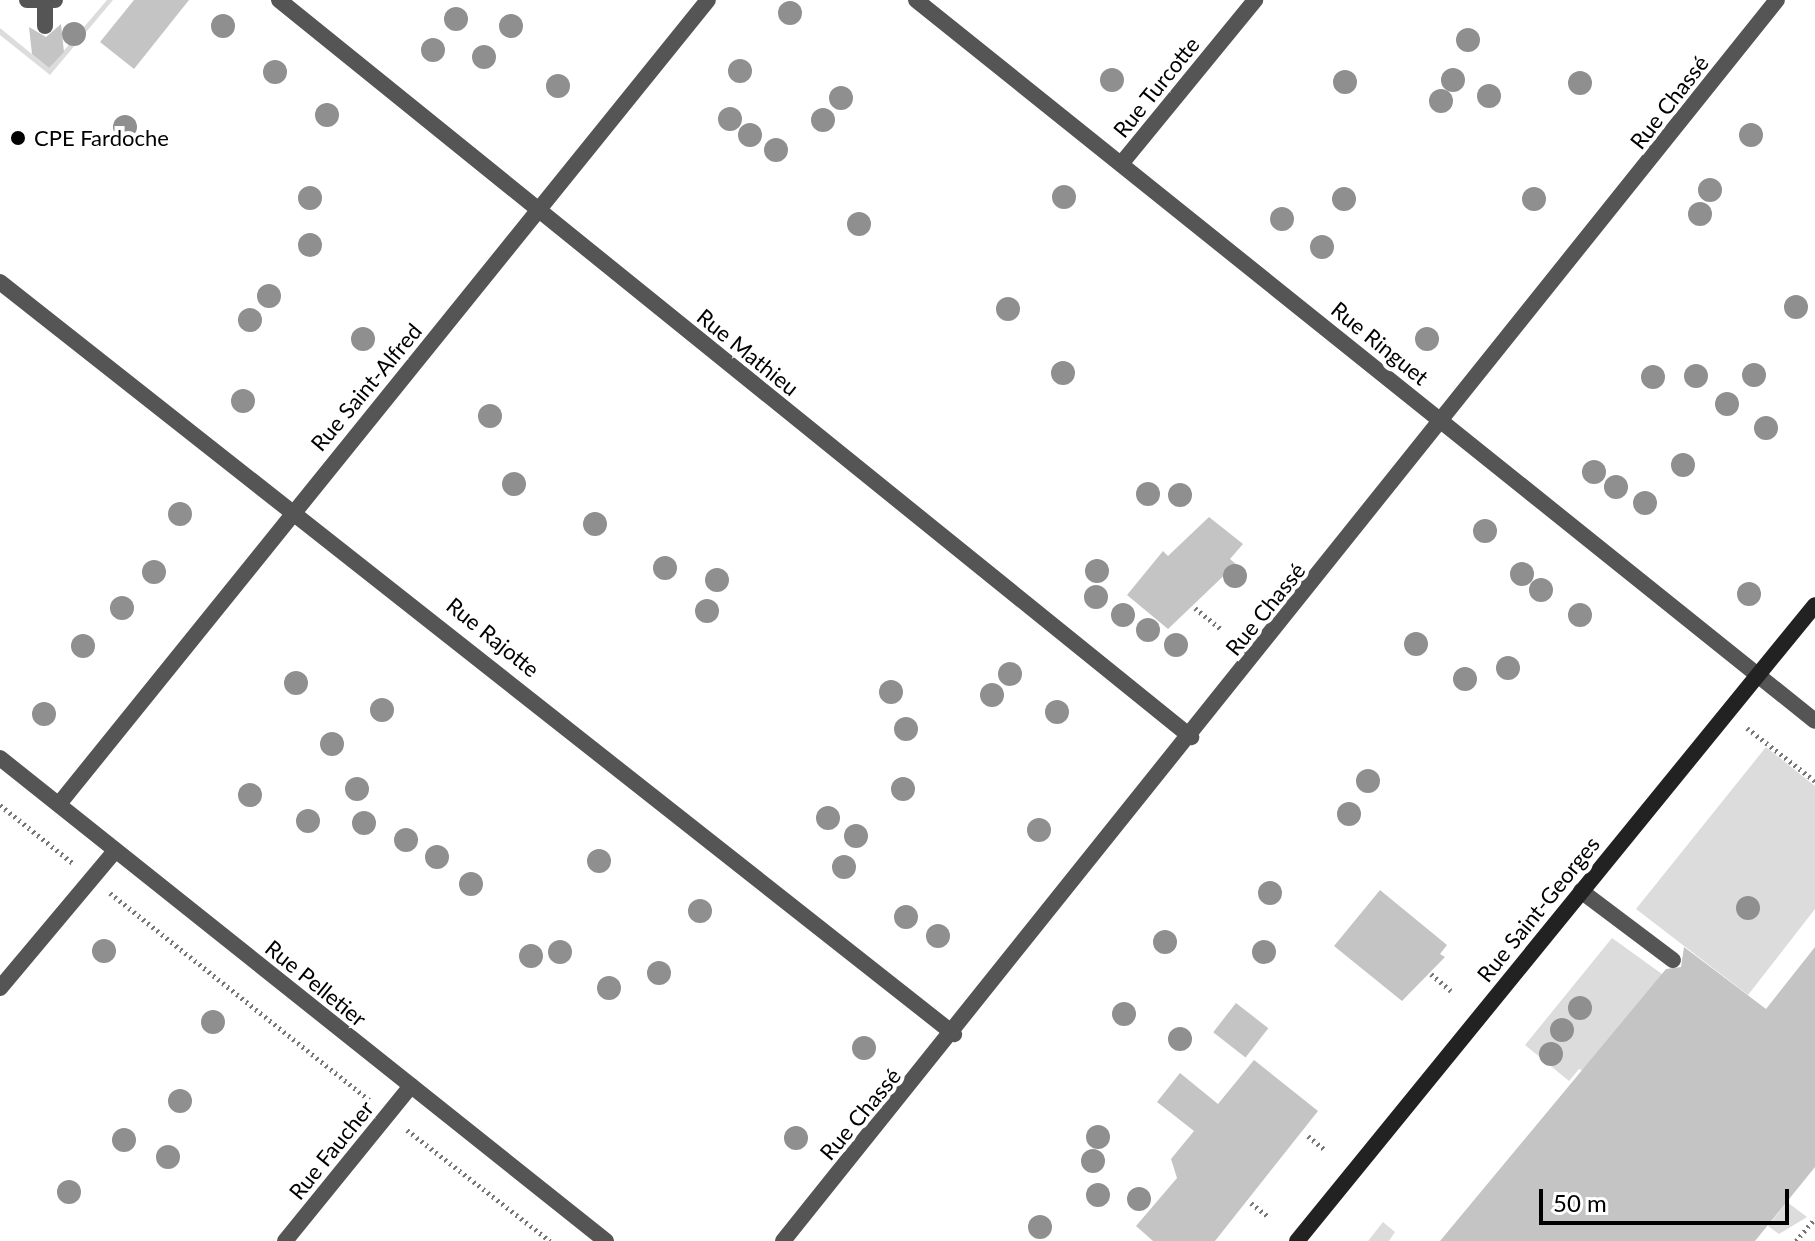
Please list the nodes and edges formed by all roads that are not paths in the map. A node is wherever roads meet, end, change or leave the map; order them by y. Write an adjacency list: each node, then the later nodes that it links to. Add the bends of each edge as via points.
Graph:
1 (27, 0): 7 (street)
2 (279, 0): 10 (street, Rue Mathieu)
3 (708, 0): 10 (street, Rue Saint-Alfred)
4 (916, 0): 9 (street, Rue Ringuet)
5 (1255, 0): 9 (street, Rue Turcotte)
6 (1777, 0): 12 (street, Rue Chassé)
7 (50, 2): 8 (street)
8 (45, 26)
9 (1121, 164): 12 (street, Rue Ringuet)
10 (539, 212): 13 (street, Rue Saint-Alfred); 17 (street, Rue Mathieu)
11 (0, 282): 13 (street, Rue Rajotte)
12 (1444, 423): 15 (street, Rue Ringuet); 17 (street, Rue Chassé)
13 (293, 511): 19 (street, Rue Saint-Alfred); 24 (street, Rue Rajotte)
14 (1815, 605): 15 (street, Rue Saint-Georges)
15 (1757, 674): 16 (street, Rue Ringuet); 21 (street, Rue Saint-Georges)
16 (1815, 721)
17 (1191, 737): 24 (street, Rue Chassé)
18 (0, 758): 19 (street, Rue Pelletier)
19 (59, 804): 20 (street, Rue Pelletier)
20 (115, 851): 23 (street); 25 (street, Rue Pelletier)
21 (1581, 891): 22 (street); 29 (street, Rue Saint-Georges)
22 (1673, 960)
23 (0, 988)
24 (954, 1034): 28 (street, Rue Chassé)
25 (411, 1086): 26 (street, Rue Faucher); 27 (street, Rue Pelletier)
26 (285, 1241)
27 (606, 1241)
28 (783, 1241)
29 (1297, 1241)

